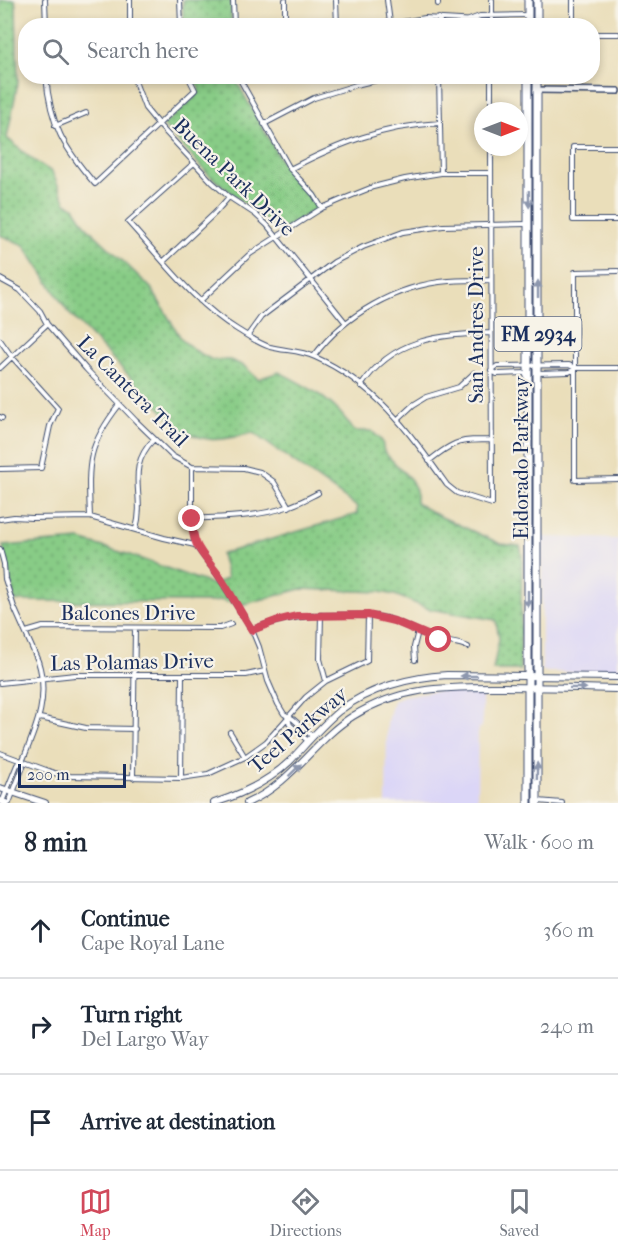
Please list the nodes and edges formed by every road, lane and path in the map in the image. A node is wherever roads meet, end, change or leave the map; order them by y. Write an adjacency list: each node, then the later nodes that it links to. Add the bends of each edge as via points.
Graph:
1 (45, 0): 14 (street)
2 (130, 0): 15 (street)
3 (180, 0): 16 (street)
4 (233, 0): 17 (street)
5 (285, 0): 18 (street)
6 (336, 0): 19 (street)
7 (387, 0): 20 (street)
8 (492, 0): 12 (street)
9 (528, 0): 13 (main road)
10 (537, 0): 24 (main road)
11 (573, 0): 25 (street)
12 (492, 15): 13 (street); 23 (street)
13 (528, 15)
14 (46, 18)
15 (130, 18)
16 (181, 18)
17 (234, 18)
18 (285, 18)
19 (337, 18)
20 (389, 18)
21 (425, 18): 22 (street)
22 (439, 18)
23 (474, 18)
24 (537, 18)
25 (573, 18)
26 (618, 33): 27 (street)
27 (600, 34)
28 (47, 84): 45 (street)
29 (136, 84): 44 (street, Buena Park Drive, via 145,108)
30 (192, 84): 44 (street, via 195,90)
31 (243, 84): 43 (street)
32 (360, 84): 43 (street, via 315,99)
33 (439, 84): 42 (street)
34 (492, 84): 40 (street)
35 (528, 84): 37 (main road, Eldorado Parkway / FM 2934)
36 (537, 84): 38 (main road, Eldorado Parkway / FM 2934)
37 (528, 90): 38 (street); 56 (main road, Eldorado Parkway / FM 2934, one-way to 56)
38 (537, 90): 39 (street); 57 (main road, Eldorado Parkway / FM 2934)
39 (618, 91)
40 (491, 102)
41 (86, 113): 45 (street)
42 (440, 123): 49 (street, via 390,128 360,136); 51 (street)
43 (264, 124): 49 (street)
44 (159, 125): 45 (street, via 95,184 73,159); 48 (street, Buena Park Drive)
45 (55, 126)
46 (618, 147): 54 (street, via 573,147 573,220)
47 (491, 156): 50 (street, San Andres Drive)
48 (194, 163): 52 (street, Buena Park Drive); 59 (street, via 128,222)
49 (290, 169): 53 (street)
50 (491, 172): 51 (street); 55 (street, San Andres Drive)
51 (441, 173): 53 (street, via 373,187)
52 (229, 197): 58 (street, Buena Park Drive, via 255,214); 59 (street)
53 (322, 208): 58 (street)
54 (618, 220)
55 (491, 224): 56 (street); 62 (street, via 403,232 363,247); 63 (street, San Andres Drive)
56 (529, 224): 57 (street); 77 (main road, Eldorado Parkway / FM 2934)
57 (538, 224): 75 (main road, Eldorado Parkway / FM 2934, one-way to 57)
58 (277, 238): 62 (street, Buena Park Drive); 64 (street, via 249,254)
59 (164, 261): 64 (street)
60 (618, 271): 73 (street, via 575,272)
61 (0, 279): 66 (street, La Cantera Trail, via 20,290)
62 (311, 279): 65 (street, Buena Park Drive); 68 (street, via 261,316)
63 (491, 280): 65 (street, via 447,281 412,288 378,301); 67 (street, San Andres Drive)
64 (200, 301): 68 (street)
65 (345, 322): 70 (street)
66 (47, 324): 71 (street); 80 (street, La Cantera Trail)
67 (491, 333): 76 (street, San Andres Drive); 79 (street, via 431,338 400,349 373,368)
68 (248, 335): 70 (street, via 268,346)
69 (0, 340): 71 (street)
70 (314, 356): 79 (street)
71 (12, 357): 72 (street); 86 (street, via 58,408 41,468)
72 (0, 368)
73 (575, 368): 74 (street); 75 (street, via 569,372); 87 (street, via 575,480)
74 (618, 368)
75 (538, 369): 77 (street); 98 (main road, Eldorado Parkway / FM 2934)
76 (491, 370): 77 (street, via 497,366); 83 (street, San Andres Drive)
77 (529, 370): 97 (main road, Eldorado Parkway / FM 2934)
78 (474, 373): 81 (street, via 459,387 426,397)
79 (361, 386): 81 (street)
80 (120, 404): 82 (street, La Cantera Trail); 90 (street, via 99,432 90,458)
81 (398, 419): 84 (street)
82 (154, 439): 85 (street, La Cantera Trail, via 172,456); 93 (street, via 141,455 138,467)
83 (492, 440): 84 (street, via 450,444); 84 (street, San Andres Drive, via 492,504 457,493)
84 (429, 460)
85 (192, 467): 89 (street, La Cantera Trail, via 260,472 274,482); 92 (street)
86 (0, 469)
87 (618, 479)
88 (318, 493): 89 (street)
89 (289, 507): 92 (street, via 245,516)
90 (90, 517): 91 (street); 93 (street)
91 (0, 519)
92 (192, 519): 94 (street)
93 (136, 529): 94 (street)
94 (195, 545): 103 (street)
95 (0, 549): 96 (street)
96 (2, 578): 105 (street)
97 (528, 578): 98 (main road); 112 (main road, Eldorado Parkway / FM 2934, one-way to 112)
98 (538, 579): 113 (main road, Eldorado Parkway / FM 2934)
99 (321, 615): 100 (street); 103 (street, via 297,616); 116 (street, via 320,659)
100 (368, 615): 104 (street); 116 (street, via 367,661)
101 (231, 624): 102 (street, Balcones Drive, via 220,628)
102 (135, 628): 105 (street, Balcones Drive, via 43,627); 109 (street)
103 (252, 630): 108 (street)
104 (418, 631): 106 (street); 107 (street)
105 (26, 632): 115 (street)
106 (468, 647)
107 (415, 660)
108 (265, 671): 111 (street, Las Polamas Drive); 124 (street, via 278,704)
109 (135, 675): 111 (street, Las Polamas Drive); 115 (street, Las Polamas Drive); 126 (street)
110 (447, 675): 112 (main road, Teel Parkway, one-way to 110); 118 (main road); 121 (main road, Teel Parkway)
111 (182, 676): 134 (street)
112 (528, 676): 113 (main road, Teel Parkway); 119 (main road, Eldorado Parkway / FM 2934)
113 (538, 676): 114 (main road, Teel Parkway); 120 (main road, Eldorado Parkway / FM 2934)
114 (618, 677)
115 (42, 678): 117 (street, Las Polamas Drive); 125 (street)
116 (326, 681): 124 (street)
117 (0, 683)
118 (447, 687): 119 (main road, Teel Parkway); 123 (main road, Teel Parkway)
119 (528, 687): 120 (main road, Teel Parkway); 137 (main road, Eldorado Parkway / FM 2934)
120 (538, 687): 122 (main road, Teel Parkway, one-way to 122); 138 (main road, Eldorado Parkway / FM 2934, one-way to 120)
121 (383, 688): 123 (main road); 128 (main road, Teel Parkway, via 339,711)
122 (618, 689)
123 (387, 699): 129 (main road, Teel Parkway, via 354,716)
124 (288, 717): 128 (street); 131 (street, via 266,742)
125 (40, 718): 126 (street, via 86,728); 132 (street)
126 (135, 729): 133 (street)
127 (230, 732): 131 (street)
128 (310, 739): 129 (main road); 140 (main road, Teel Parkway, via 262,783)
129 (318, 746): 141 (main road, Teel Parkway, one-way to 129, via 291,775)
130 (0, 753): 132 (street)
131 (245, 757): 134 (street, via 216,771)
132 (21, 762): 133 (street, via 70,776); 135 (street, via 23,767)
133 (133, 778): 134 (street)
134 (180, 778)
135 (7, 790): 136 (street); 139 (main road)
136 (4, 802)
137 (528, 802): 138 (street)
138 (537, 802): 142 (street)
139 (45, 803)
140 (214, 803)
141 (248, 803)
142 (562, 803)

